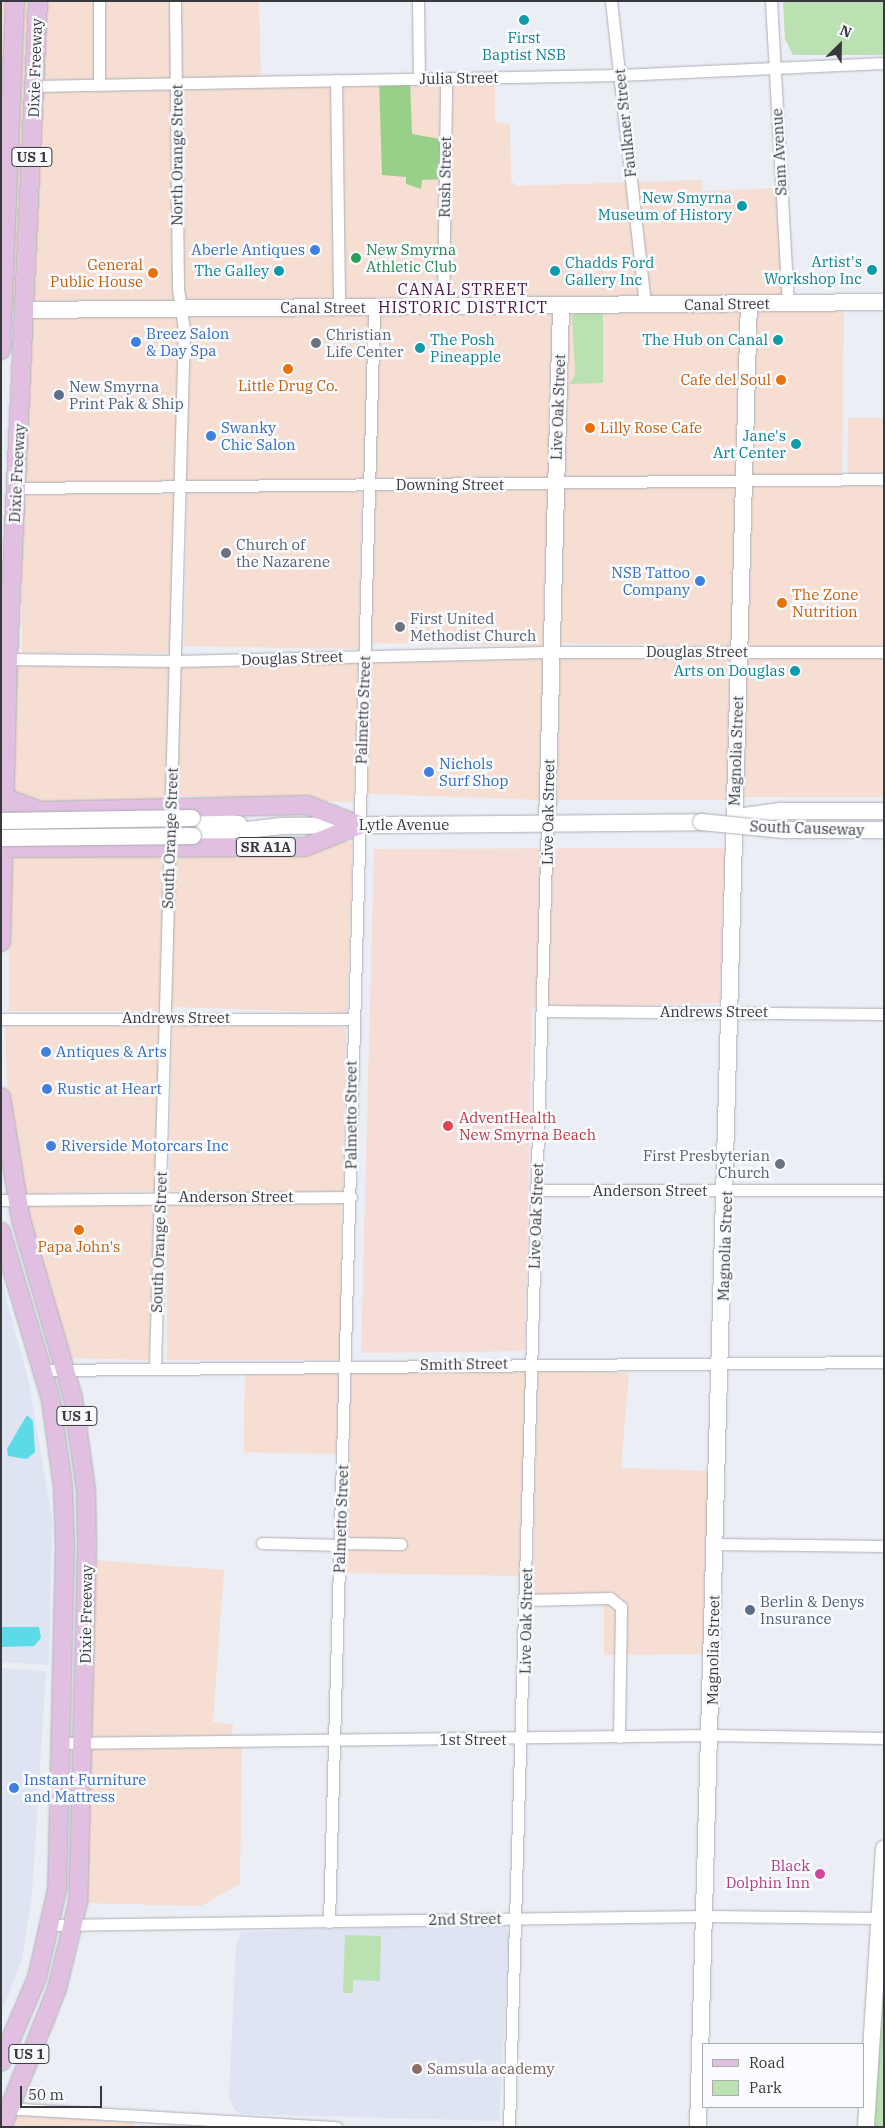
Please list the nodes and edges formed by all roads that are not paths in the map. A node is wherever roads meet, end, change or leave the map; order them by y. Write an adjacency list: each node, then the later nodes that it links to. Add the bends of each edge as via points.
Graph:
1 (99, 1): 16 (street)
2 (175, 1): 15 (street, North Orange Street)
3 (418, 1): 12 (street)
4 (611, 1): 11 (street, Faulkner Street)
5 (771, 1): 10 (street, Sam Avenue)
6 (15, 2): 8 (main road, Dixie Freeway / US 1)
7 (38, 2): 18 (main road, Dixie Freeway / US 1)
8 (14, 21): 17 (main road, Dixie Freeway / US 1); 18 (main road, via 24,72)
9 (884, 63): 10 (street, Julia Street)
10 (774, 66): 11 (street, Julia Street); 21 (street, Sam Avenue)
11 (619, 76): 13 (street, Julia Street); 23 (street, Faulkner Street)
12 (419, 78): 13 (street, Julia Street); 14 (street, Julia Street)
13 (446, 78): 24 (street, Rush Street)
14 (336, 80): 15 (street, Julia Street); 26 (street)
15 (176, 83): 16 (street, Julia Street); 28 (street, North Orange Street)
16 (99, 85): 18 (street, Julia Street)
17 (6, 86): 19 (main road, via 21,99); 29 (main road, Dixie Freeway / US 1)
18 (34, 86): 19 (main road, Dixie Freeway / US 1)
19 (32, 137): 30 (main road, Dixie Freeway / US 1)
20 (884, 302): 21 (street, Canal Street)
21 (788, 303): 22 (street, Canal Street)
22 (750, 304): 23 (street, Canal Street); 33 (street, Magnolia Street)
23 (645, 305): 25 (street, Canal Street)
24 (443, 306): 25 (street, Canal Street); 27 (street, Canal Street)
25 (561, 306): 34 (street, Live Oak Street)
26 (339, 308): 27 (street, Canal Street); 28 (street, Canal Street)
27 (374, 308): 35 (street, Palmetto Street)
28 (180, 309): 30 (street, Canal Street); 37 (street, South Orange Street, via 184,329)
29 (2, 310): 30 (main road, Canal Street); 31 (main road, Dixie Freeway / US 1)
30 (26, 310): 36 (main road, Dixie Freeway / US 1)
31 (1, 350)
32 (884, 479): 33 (street, Downing Street)
33 (743, 480): 34 (street, Downing Street); 39 (street, Magnolia Street)
34 (556, 484): 35 (street, Downing Street); 38 (street, Live Oak Street)
35 (368, 485): 37 (street, Downing Street); 41 (street, Palmetto Street)
36 (17, 488): 37 (street, Downing Street); 42 (main road, Dixie Freeway / US 1)
37 (181, 489): 43 (street, South Orange Street)
38 (552, 652): 39 (street, Douglas Street); 41 (street, Douglas Street); 51 (street, Live Oak Street)
39 (739, 652): 40 (street, Douglas Street); 58 (street, Magnolia Street)
40 (884, 652)
41 (365, 656): 43 (street, Douglas Street); 50 (street, Palmetto Street)
42 (5, 659): 43 (street, Douglas Street); 44 (main road, Dixie Freeway / US 1)
43 (176, 661): 45 (street, South Orange Street)
44 (5, 798): 46 (main road, SR A1A); 48 (main road, Dixie Freeway / US 1)
45 (171, 808): 46 (main road, SR A1A); 50 (main road, SR A1A, via 307,805); 55 (street, South Orange Street)
46 (40, 811): 48 (main road)
47 (884, 811): 49 (street, South Causeway / SR A1A, bridge, via 781,811)
48 (2, 821): 52 (street, Lytle Avenue, bridge, via 192,818); 54 (main road, Dixie Freeway / US 1)
49 (701, 822): 51 (street, South Causeway / SR A1A); 53 (street, South Causeway / SR A1A, bridge, via 782,830)
50 (359, 825): 51 (street, Lytle Avenue / SR A1A); 52 (street, Lytle Avenue); 55 (main road, SR A1A, via 305,847); 62 (street, Palmetto Street)
51 (547, 825): 57 (street, Live Oak Street)
52 (261, 826): 54 (street, Lytle Avenue, bridge, via 193,836)
53 (884, 830)
54 (2, 845): 55 (main road, SR A1A); 56 (main road, Dixie Freeway / US 1)
55 (168, 847): 60 (street, South Orange Street)
56 (1, 942)
57 (544, 1011): 58 (street, Andrews Street); 64 (street, Live Oak Street)
58 (729, 1012): 59 (street, Andrews Street); 66 (street, Magnolia Street)
59 (884, 1014)
60 (167, 1017): 61 (street, Andrews Street); 62 (street, Andrews Street); 67 (street, South Orange Street)
61 (1, 1019)
62 (351, 1019): 68 (street, Palmetto Street)
63 (1, 1098): 69 (main road, Dixie Freeway / US 1)
64 (536, 1190): 66 (street, Anderson Street); 73 (street, Live Oak Street)
65 (884, 1190): 66 (street, Anderson Street)
66 (727, 1192): 71 (street, Magnolia Street)
67 (161, 1197): 68 (street, Anderson Street); 69 (street, Anderson Street); 75 (street, South Orange Street)
68 (351, 1197): 74 (street, Palmetto Street)
69 (9, 1200): 77 (main road, Dixie Freeway / US 1)
70 (1, 1232): 76 (main road, Dixie Freeway / US 1)
71 (721, 1362): 72 (street, Smith Street); 73 (street, Smith Street); 81 (street, Magnolia Street)
72 (884, 1362)
73 (532, 1363): 74 (street, Smith Street); 85 (street, Live Oak Street)
74 (345, 1366): 75 (street, Smith Street); 79 (street, Palmetto Street)
75 (155, 1367): 77 (street, Smith Street)
76 (44, 1370): 77 (street, Smith Street); 82 (main road, Dixie Freeway / US 1, via 60,1456)
77 (67, 1370): 83 (main road, Dixie Freeway / US 1, via 82,1457)
78 (262, 1543): 79 (street)
79 (340, 1544): 80 (street); 89 (street, Palmetto Street)
80 (402, 1544)
81 (716, 1544): 84 (street); 86 (street, Magnolia Street)
82 (65, 1545): 83 (street); 91 (main road, Dixie Freeway / US 1)
83 (87, 1545): 92 (main road, Dixie Freeway / US 1)
84 (884, 1546)
85 (526, 1600): 87 (street, via 610,1598 621,1607); 90 (street, Live Oak Street)
86 (711, 1735): 87 (street, 1st Street); 88 (street, 1st Street); 94 (street, Magnolia Street)
87 (619, 1737): 90 (street, 1st Street)
88 (884, 1738)
89 (334, 1739): 90 (street, 1st Street); 92 (street, 1st Street); 97 (street, Palmetto Street)
90 (523, 1740): 95 (street, Live Oak Street)
91 (62, 1743): 92 (street, 1st Street); 98 (main road, Dixie Freeway / US 1, via 59,1866)
92 (84, 1743): 99 (main road, Dixie Freeway / US 1, via 82,1859)
93 (884, 1849): 96 (street)
94 (707, 1916): 95 (street, 2nd Street); 96 (street, 2nd Street); 107 (street, Magnolia Street)
95 (516, 1918): 97 (street, 2nd Street); 106 (street, Live Oak Street)
96 (878, 1918): 108 (street)
97 (329, 1922): 99 (street, 2nd Street)
98 (52, 1925): 99 (street, 2nd Street); 100 (main road, Dixie Freeway / US 1, via 37,1978)
99 (75, 1925): 101 (main road, Dixie Freeway / US 1, via 57,1989)
100 (1, 2062)
101 (4, 2108): 102 (street); 104 (main road, Dixie Freeway / US 1)
102 (140, 2122): 103 (street)
103 (321, 2126): 105 (street)
104 (2, 2127)
105 (336, 2127)
106 (509, 2127)
107 (698, 2127)
108 (866, 2127)

